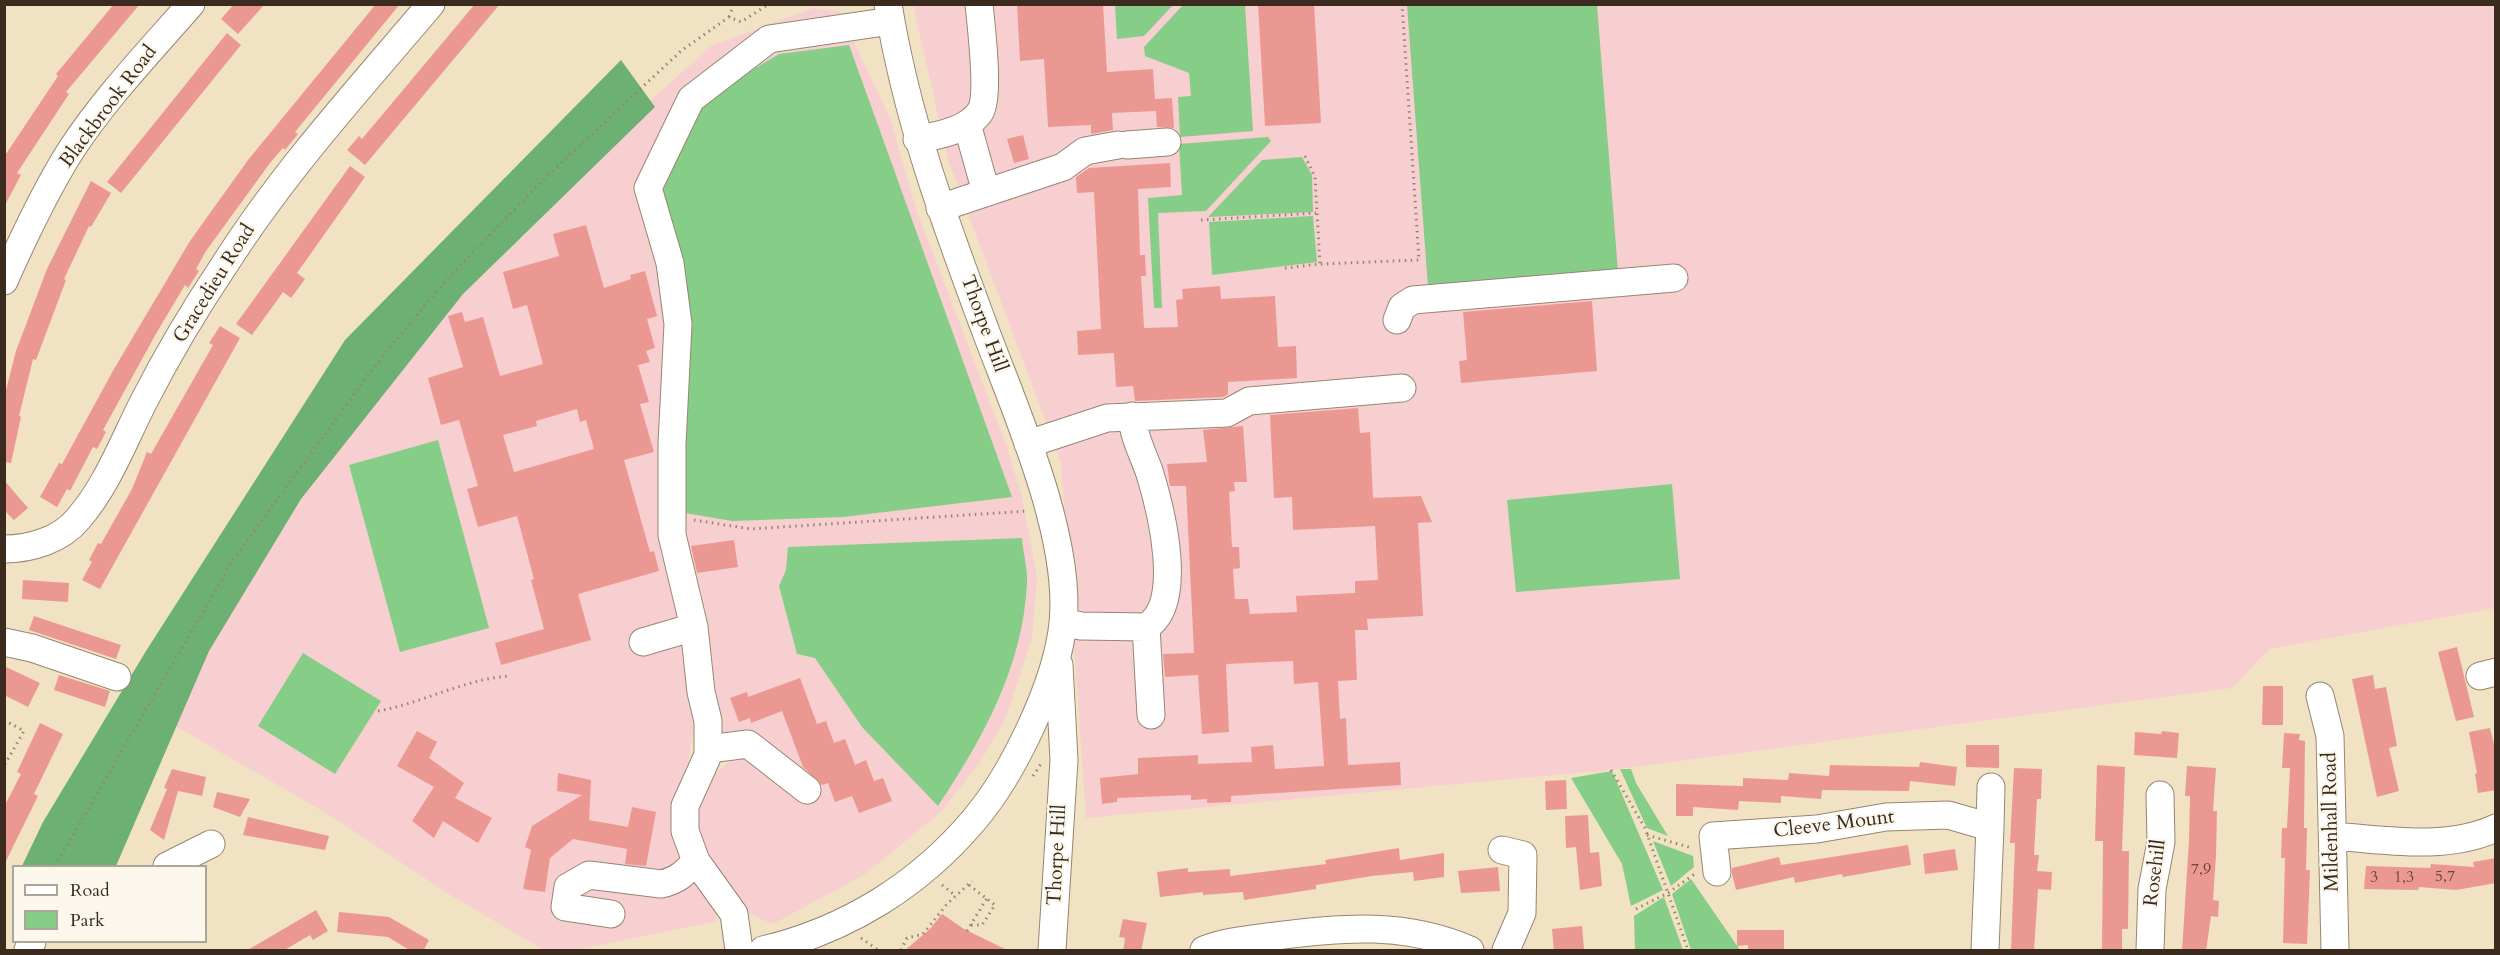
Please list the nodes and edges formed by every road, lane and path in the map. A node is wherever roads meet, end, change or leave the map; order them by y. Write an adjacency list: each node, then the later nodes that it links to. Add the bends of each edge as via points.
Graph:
1 (191, 4): 20 (street, Blackbrook Road, via 117,90 72,150 30,224)
2 (431, 4): 27 (street, Gracedieu Road, via 279,189 225,263 146,398 93,500 77,521 40,543)
3 (734, 4): 8 (path)
4 (769, 4): 8 (path, via 741,22)
5 (979, 4): 9 (street, via 985,93 981,111)
6 (1402, 4): 17 (path, via 1419,260)
7 (890, 13): 10 (street, Thorpe Hill); 26 (street, via 769,39 691,99 648,188 670,263 678,324)
8 (729, 17): 55 (path, via 681,51 544,178 447,279 375,366 233,560)
9 (967, 124): 10 (street, via 939,136); 13 (street)
10 (917, 139): 14 (street, Thorpe Hill)
11 (1167, 142): 13 (street, via 1085,151 1064,167)
12 (1305, 156): 15 (path, via 1315,177)
13 (986, 192): 14 (street)
14 (940, 208): 24 (street, Thorpe Hill)
15 (1316, 213): 16 (path); 17 (path)
16 (1201, 220)
17 (1320, 264): 18 (path)
18 (1285, 268)
19 (1674, 278): 21 (street, via 1413,300 1402,307)
20 (4, 281)
21 (1397, 320)
22 (1402, 388): 23 (street, via 1249,401 1227,412)
23 (1132, 416): 24 (street, via 1107,418); 29 (street, via 1132,428 1161,516 1168,575 1159,614)
24 (1028, 444): 25 (street, Thorpe Hill)
25 (1048, 510): 26 (path, via 751,529); 30 (street, Thorpe Hill, via 1057,546)
26 (672, 517): 28 (street, via 672,534)
27 (4, 549)
28 (694, 627): 32 (street); 40 (street)
29 (1146, 627): 30 (street, via 1081,626); 37 (street)
30 (1061, 634): 38 (street, Thorpe Hill); 41 (street, Thorpe Hill)
31 (4, 642): 34 (street)
32 (643, 642)
33 (510, 676): 36 (path, via 484,678 405,706)
34 (117, 677)
35 (2320, 696): 50 (street, Mildenhall Road, via 2330,736)
36 (378, 711)
37 (1151, 716)
38 (1034, 718): 41 (street); 72 (street, Thorpe Hill, via 1006,776 984,808 931,866 865,912 797,942)
39 (4, 720): 42 (path, via 24,731)
40 (709, 748): 45 (street, via 748,744); 54 (street, via 685,806 685,831)
41 (1064, 760): 75 (street, Thorpe Hill)
42 (4, 766)
43 (1611, 770): 49 (path)
44 (1990, 788): 47 (street)
45 (807, 790)
46 (2160, 795): 81 (street, Rosehill, via 2161,842 2152,889)
47 (1990, 827): 57 (street, Cleeve Mount, via 1948,815 1886,817 1817,829 1713,836); 80 (street)
48 (2496, 828): 50 (street, via 2445,842)
49 (1647, 835): 53 (path); 61 (path)
50 (2333, 836): 82 (street, Mildenhall Road)
51 (211, 844): 56 (street)
52 (1502, 850): 78 (street, via 1523,855 1522,913)
53 (1696, 850)
54 (696, 861): 67 (street, via 671,882 589,875 568,887 565,907); 71 (street, via 734,914)
55 (56, 865)
56 (171, 865)
57 (1709, 870): 61 (path)
58 (972, 881): 60 (path)
59 (942, 885): 63 (path)
60 (968, 885): 63 (path); 64 (path)
61 (1668, 893): 66 (path); 79 (path)
62 (995, 895): 65 (path)
63 (956, 896): 74 (path, via 923,934 907,938)
64 (987, 898): 65 (path); 68 (path)
65 (991, 902): 68 (path, via 995,904 981,925)
66 (1636, 909)
67 (610, 914)
68 (971, 925): 69 (path)
69 (967, 931)
70 (861, 938): 73 (path)
71 (740, 951)
72 (763, 951)
73 (878, 951)
74 (900, 951)
75 (1052, 951)
76 (1204, 951): 77 (street, via 1243,940 1353,928 1406,930)
77 (1470, 951)
78 (1506, 951)
79 (1688, 951)
80 (1985, 951)
81 (2150, 951)
82 (2335, 951)

